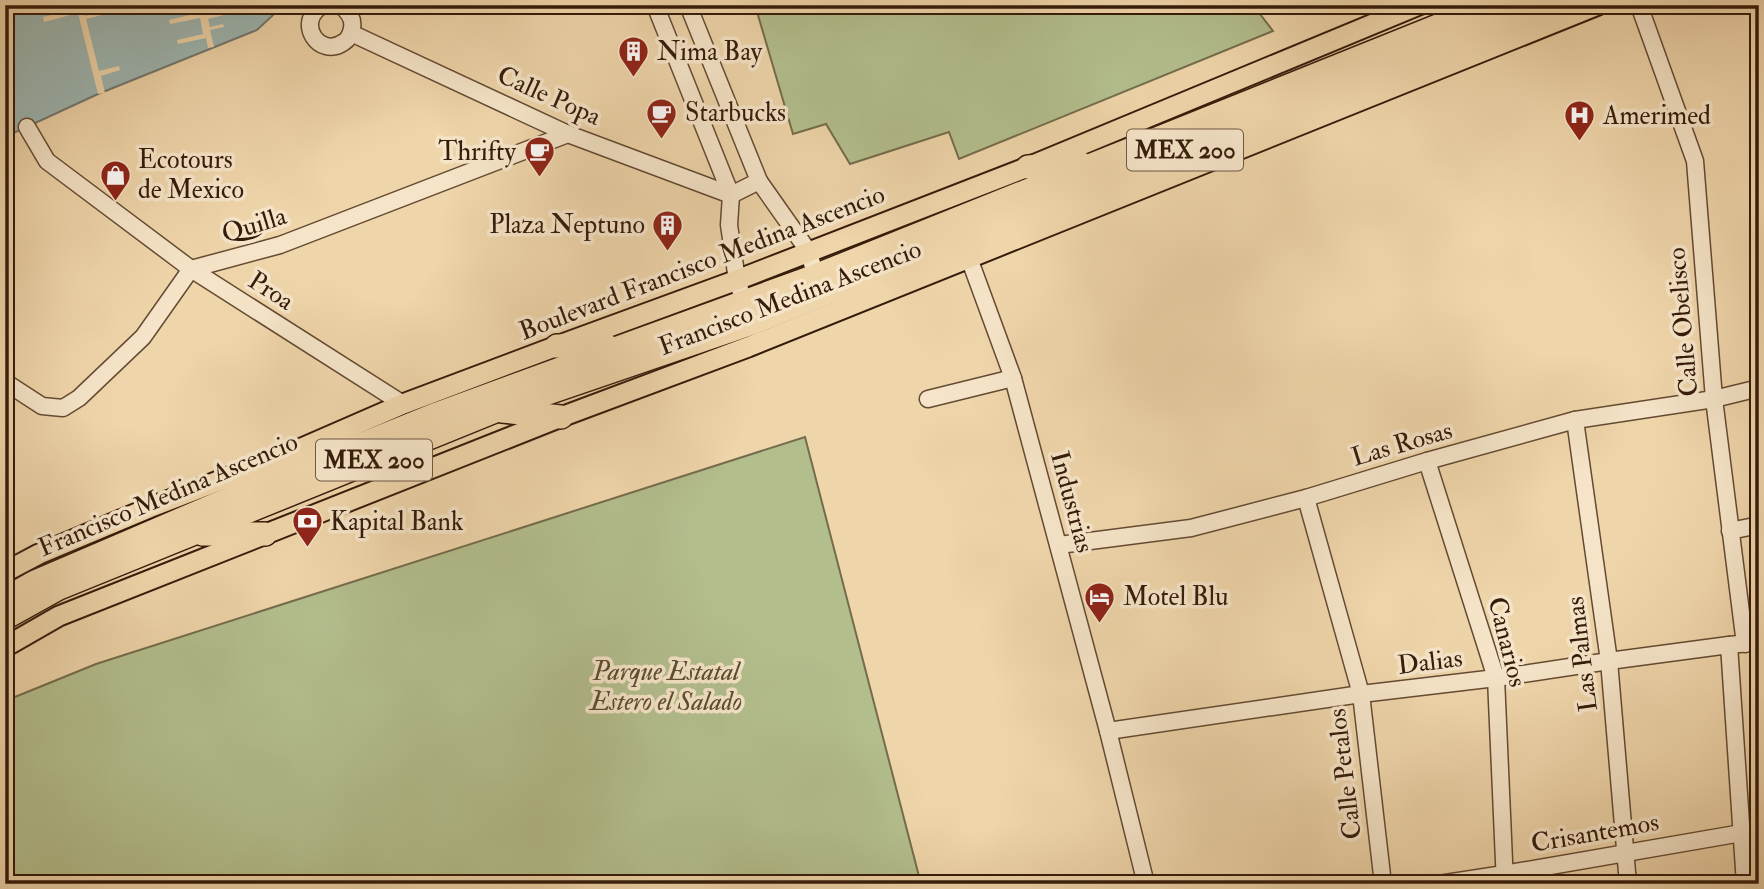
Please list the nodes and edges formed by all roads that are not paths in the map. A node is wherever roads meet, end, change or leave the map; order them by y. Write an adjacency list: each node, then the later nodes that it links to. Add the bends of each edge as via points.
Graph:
1 (323, 5): 10 (street, via 310,23 314,38 334,46)
2 (340, 5): 10 (street, via 352,19)
3 (655, 5): 16 (street)
4 (688, 5): 15 (street)
5 (1419, 5): 14 (main road, Boulevard Francisco Medina Ascencio)
6 (1490, 5): 13 (highway, Francisco Medina Ascencio / MEX 200)
7 (1550, 5): 21 (highway, Francisco Medina Ascencio / MEX 200)
8 (1598, 5): 18 (main road, Francisco Medina Ascencio)
9 (1639, 5): 29 (street, Calle Obelisco, via 1695,161)
10 (351, 33): 12 (street, Calle Popa)
11 (27, 127): 19 (street, Proa, via 47,162)
12 (568, 134): 16 (street, Calle Popa); 19 (street, Quilla, via 279,245)
13 (1101, 162): 14 (highway); 21 (highway, Francisco Medina Ascencio / MEX 200)
14 (1028, 167): 17 (main road, Boulevard Francisco Medina Ascencio)
15 (760, 181): 16 (street); 17 (street)
16 (731, 195): 20 (street, via 729,225)
17 (808, 252): 20 (main road, Boulevard Francisco Medina Ascencio); 21 (street)
18 (970, 258): 21 (main road, Francisco Medina Ascencio); 25 (street, Industrias)
19 (191, 269): 26 (street, via 143,337 63,408 42,406); 30 (street, Proa)
20 (737, 280): 22 (street); 23 (main road, Boulevard Francisco Medina Ascencio)
21 (821, 295): 22 (highway, Francisco Medina Ascencio / MEX 200); 22 (main road, Francisco Medina Ascencio)
22 (752, 323): 24 (highway, Francisco Medina Ascencio / MEX 200); 31 (highway, Francisco Medina Ascencio / MEX 200); 32 (main road, Francisco Medina Ascencio)
23 (557, 346): 24 (highway); 30 (main road, Boulevard Francisco Medina Ascencio)
24 (621, 346): 36 (highway, Francisco Medina Ascencio / MEX 200)
25 (1013, 378): 28 (street); 42 (street, Industrias)
26 (5, 382)
27 (1759, 388): 29 (street, Las Rosas)
28 (928, 399)
29 (1714, 399): 33 (street, Las Rosas); 39 (street, Calle Obelisco)
30 (403, 404): 34 (main road, Boulevard Francisco Medina Ascencio)
31 (495, 411): 32 (highway); 40 (highway, Francisco Medina Ascencio / MEX 200)
32 (561, 416): 41 (main road, Francisco Medina Ascencio)
33 (1575, 420): 35 (street, Las Rosas); 48 (street, Las Palmas)
34 (295, 451): 36 (highway); 43 (main road, Boulevard Francisco Medina Ascencio, via 149,508)
35 (1427, 461): 37 (street, Las Rosas); 49 (street, Canarios)
36 (252, 489): 44 (highway, Francisco Medina Ascencio / MEX 200)
37 (1306, 498): 42 (street, Las Rosas, via 1191,528); 50 (street, Calle Petalos)
38 (1759, 525): 39 (street)
39 (1730, 531): 46 (street, Calle Obelisco)
40 (193, 534): 41 (highway); 45 (highway, Francisco Medina Ascencio / MEX 200, via 59,588)
41 (265, 534): 47 (main road, Francisco Medina Ascencio, via 59,616)
42 (1059, 545): 51 (street, Industrias)
43 (5, 572)
44 (5, 599)
45 (5, 618)
46 (1744, 644): 48 (street, Dalias); 52 (street, Calle Obelisco)
47 (5, 647)
48 (1609, 660): 49 (street, Dalias); 53 (street, Las Palmas)
49 (1496, 678): 50 (street, Dalias); 54 (street, Canarios)
50 (1361, 694): 51 (street, Dalias); 56 (street, Calle Petalos)
51 (1108, 731): 55 (street, Industrias)
52 (1751, 831): 53 (street, Crisantemos); 59 (street, Calle Obelisco)
53 (1625, 852): 54 (street, Crisantemos); 58 (street, Las Palmas)
54 (1504, 879): 57 (street, Crisantemos)
55 (1146, 884)
56 (1383, 884)
57 (1439, 884)
58 (1629, 884)
59 (1745, 884)

